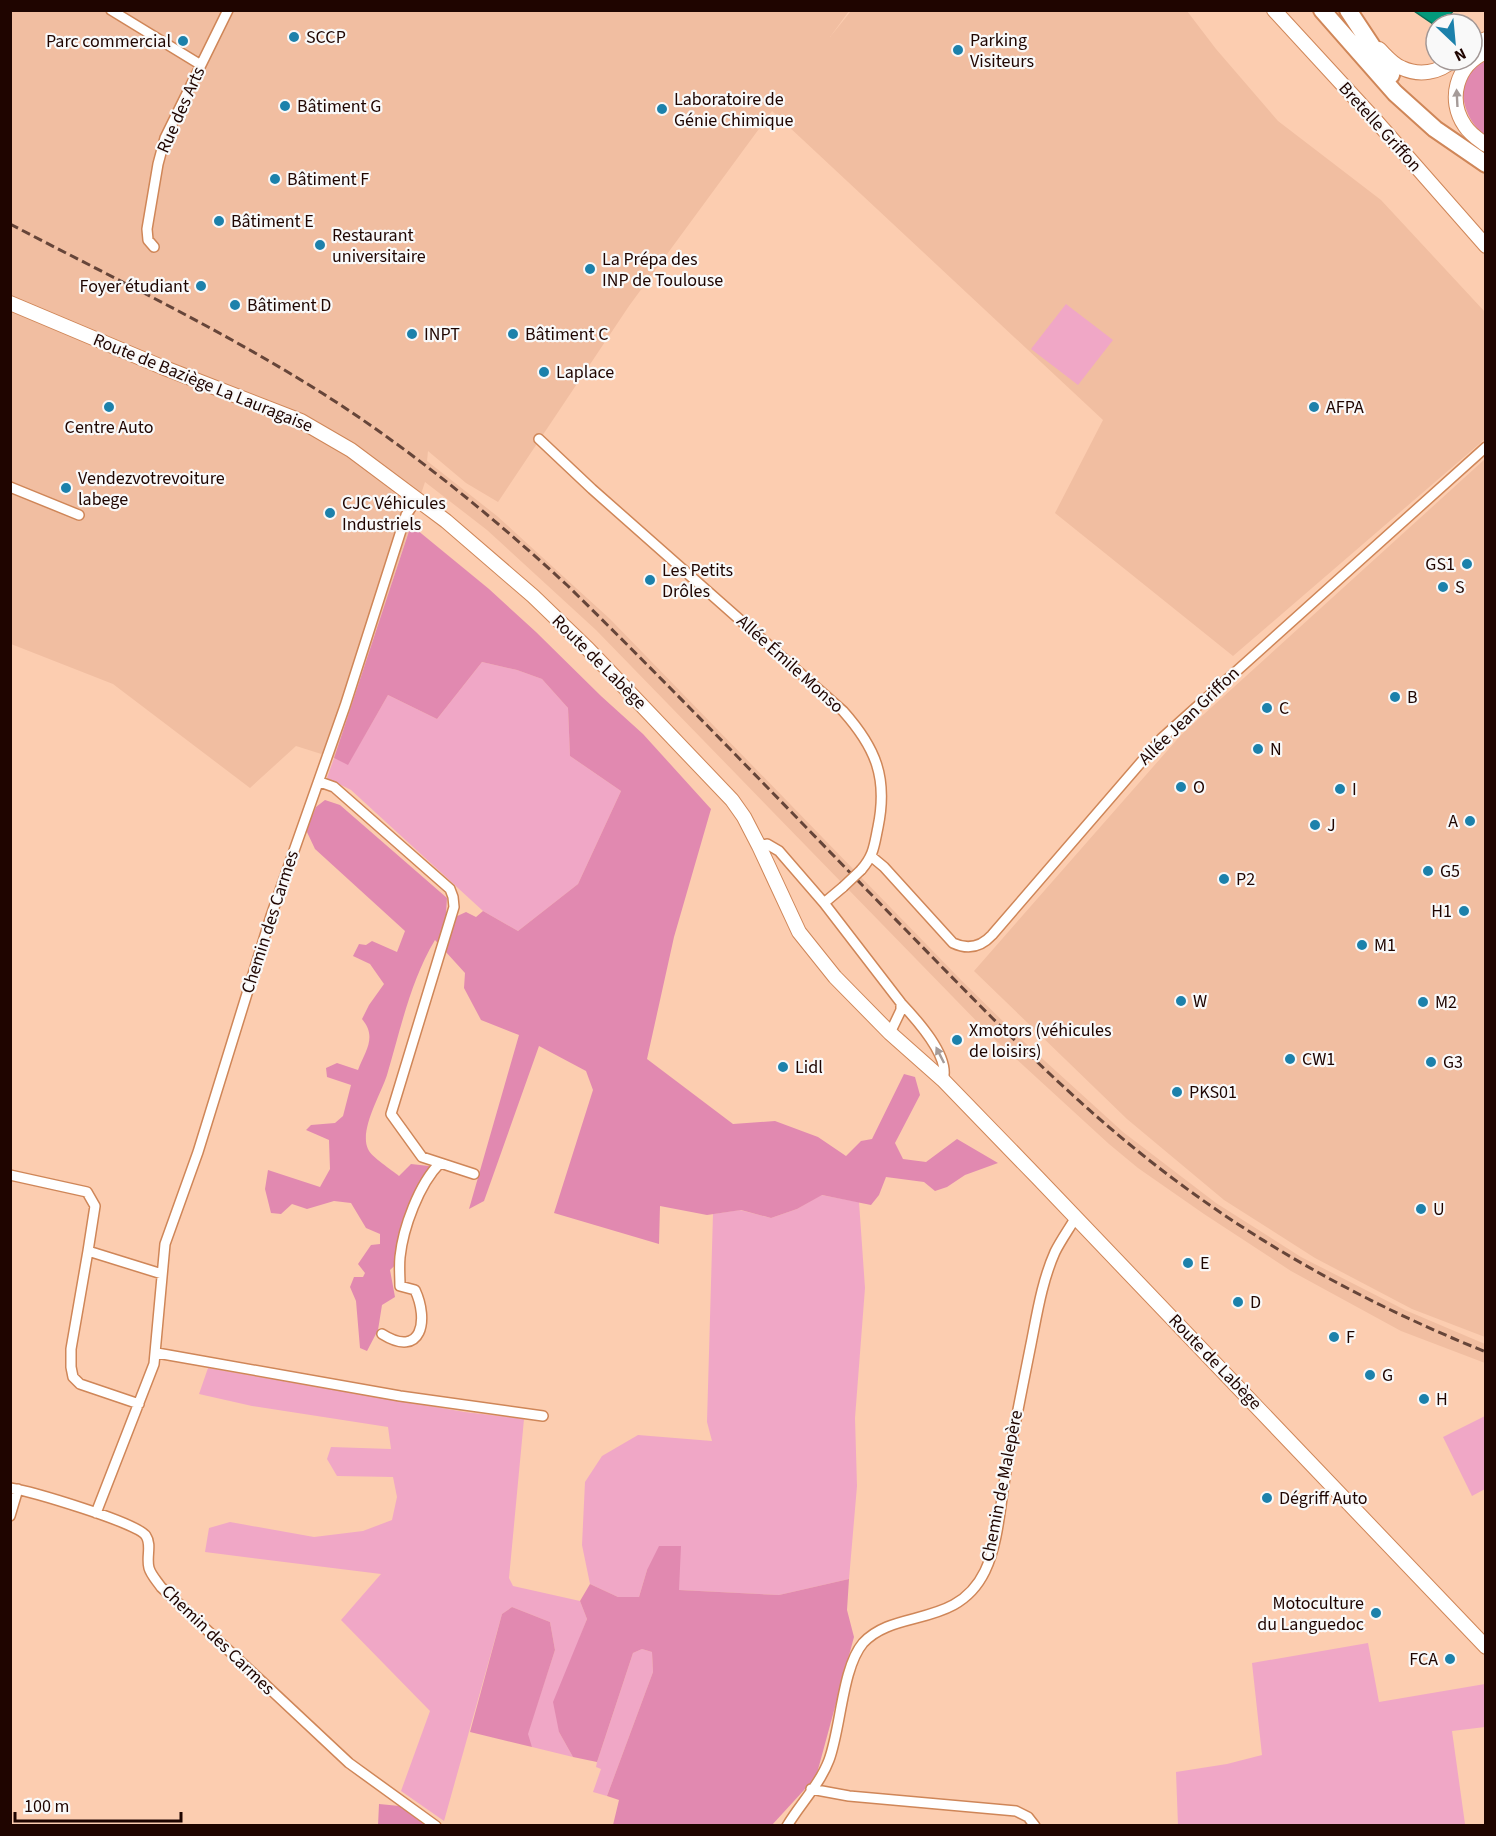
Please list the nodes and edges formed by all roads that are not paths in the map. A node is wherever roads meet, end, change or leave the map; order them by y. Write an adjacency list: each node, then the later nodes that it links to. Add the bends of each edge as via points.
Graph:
1 (111, 10): 8 (street)
2 (228, 10): 8 (street, Rue des Arts)
3 (1274, 10): 14 (main road, Bretelle Griffon)
4 (1322, 10): 11 (highway, via 1395,93)
5 (1348, 10): 6 (highway)
6 (1367, 39): 9 (main road, via 1400,68); 10 (highway, via 1402,89 1447,126)
7 (1485, 52): 10 (main road, one-way to 7, via 1464,125 1455,93 1458,78 1468,64)
8 (201, 65): 15 (street, Rue des Arts, via 160,153 147,229 148,240)
9 (1424, 72)
10 (1485, 147)
11 (1467, 151): 12 (highway); 13 (highway)
12 (1485, 159)
13 (1485, 164)
14 (1485, 246)
15 (154, 247)
16 (10, 303): 20 (main road, Route de Baziège La Lauragaise, via 314,427)
17 (539, 439): 24 (street, Allée Émile Monso, via 858,727 870,746 881,780 880,816)
18 (1485, 447): 24 (street, Allée Jean Griffon, via 1162,738 987,941 970,947 953,943)
19 (10, 488): 21 (street)
20 (417, 499): 22 (street, Chemin des Carmes, via 406,515); 23 (main road, Route de Labège, via 533,596 588,649 732,800)
21 (79, 515)
22 (320, 782): 29 (street, via 334,787 366,813 450,889 453,897 454,907 391,1114 422,1157); 34 (street, Chemin des Carmes, via 286,872 165,1244)
23 (759, 846): 25 (street, via 767,844 779,851); 27 (main road, Route de Labège, via 799,932 835,977)
24 (872, 857): 25 (street, bridge)
25 (824, 903): 26 (street)
26 (901, 1003): 27 (street); 28 (street, one-way to 26, via 946,1072 939,1052)
27 (890, 1033): 28 (main road, Route de Labège)
28 (943, 1080): 32 (main road, Route de Labège)
29 (440, 1163): 30 (street); 35 (street, via 410,1214 400,1257 400,1286 416,1290 421,1303 420,1334 406,1341 391,1340)
30 (474, 1174)
31 (10, 1175): 33 (street, via 87,1192 95,1206)
32 (1076, 1217): 42 (main road, Route de Labège); 43 (street, Chemin de Malepère, via 1056,1252 1042,1293 985,1572 954,1605 882,1630 863,1644 849,1674 830,1759)
33 (88, 1251): 34 (street); 37 (street, via 71,1349 73,1377 80,1384)
34 (162, 1274): 36 (street, Chemin des Carmes)
35 (382, 1334)
36 (157, 1353): 37 (street, Chemin des Carmes); 38 (street, via 400,1396)
37 (139, 1404): 40 (street, Chemin des Carmes)
38 (543, 1416)
39 (14, 1489): 40 (street); 41 (street)
40 (96, 1513): 44 (street, Chemin des Carmes, via 141,1530 149,1544 148,1568 162,1587 349,1763)
41 (10, 1516)
42 (1485, 1647)
43 (811, 1790): 45 (street, Chemin de Malepère); 46 (street, via 1007,1810 1028,1817)
44 (436, 1826)
45 (788, 1826)
46 (1035, 1826)

